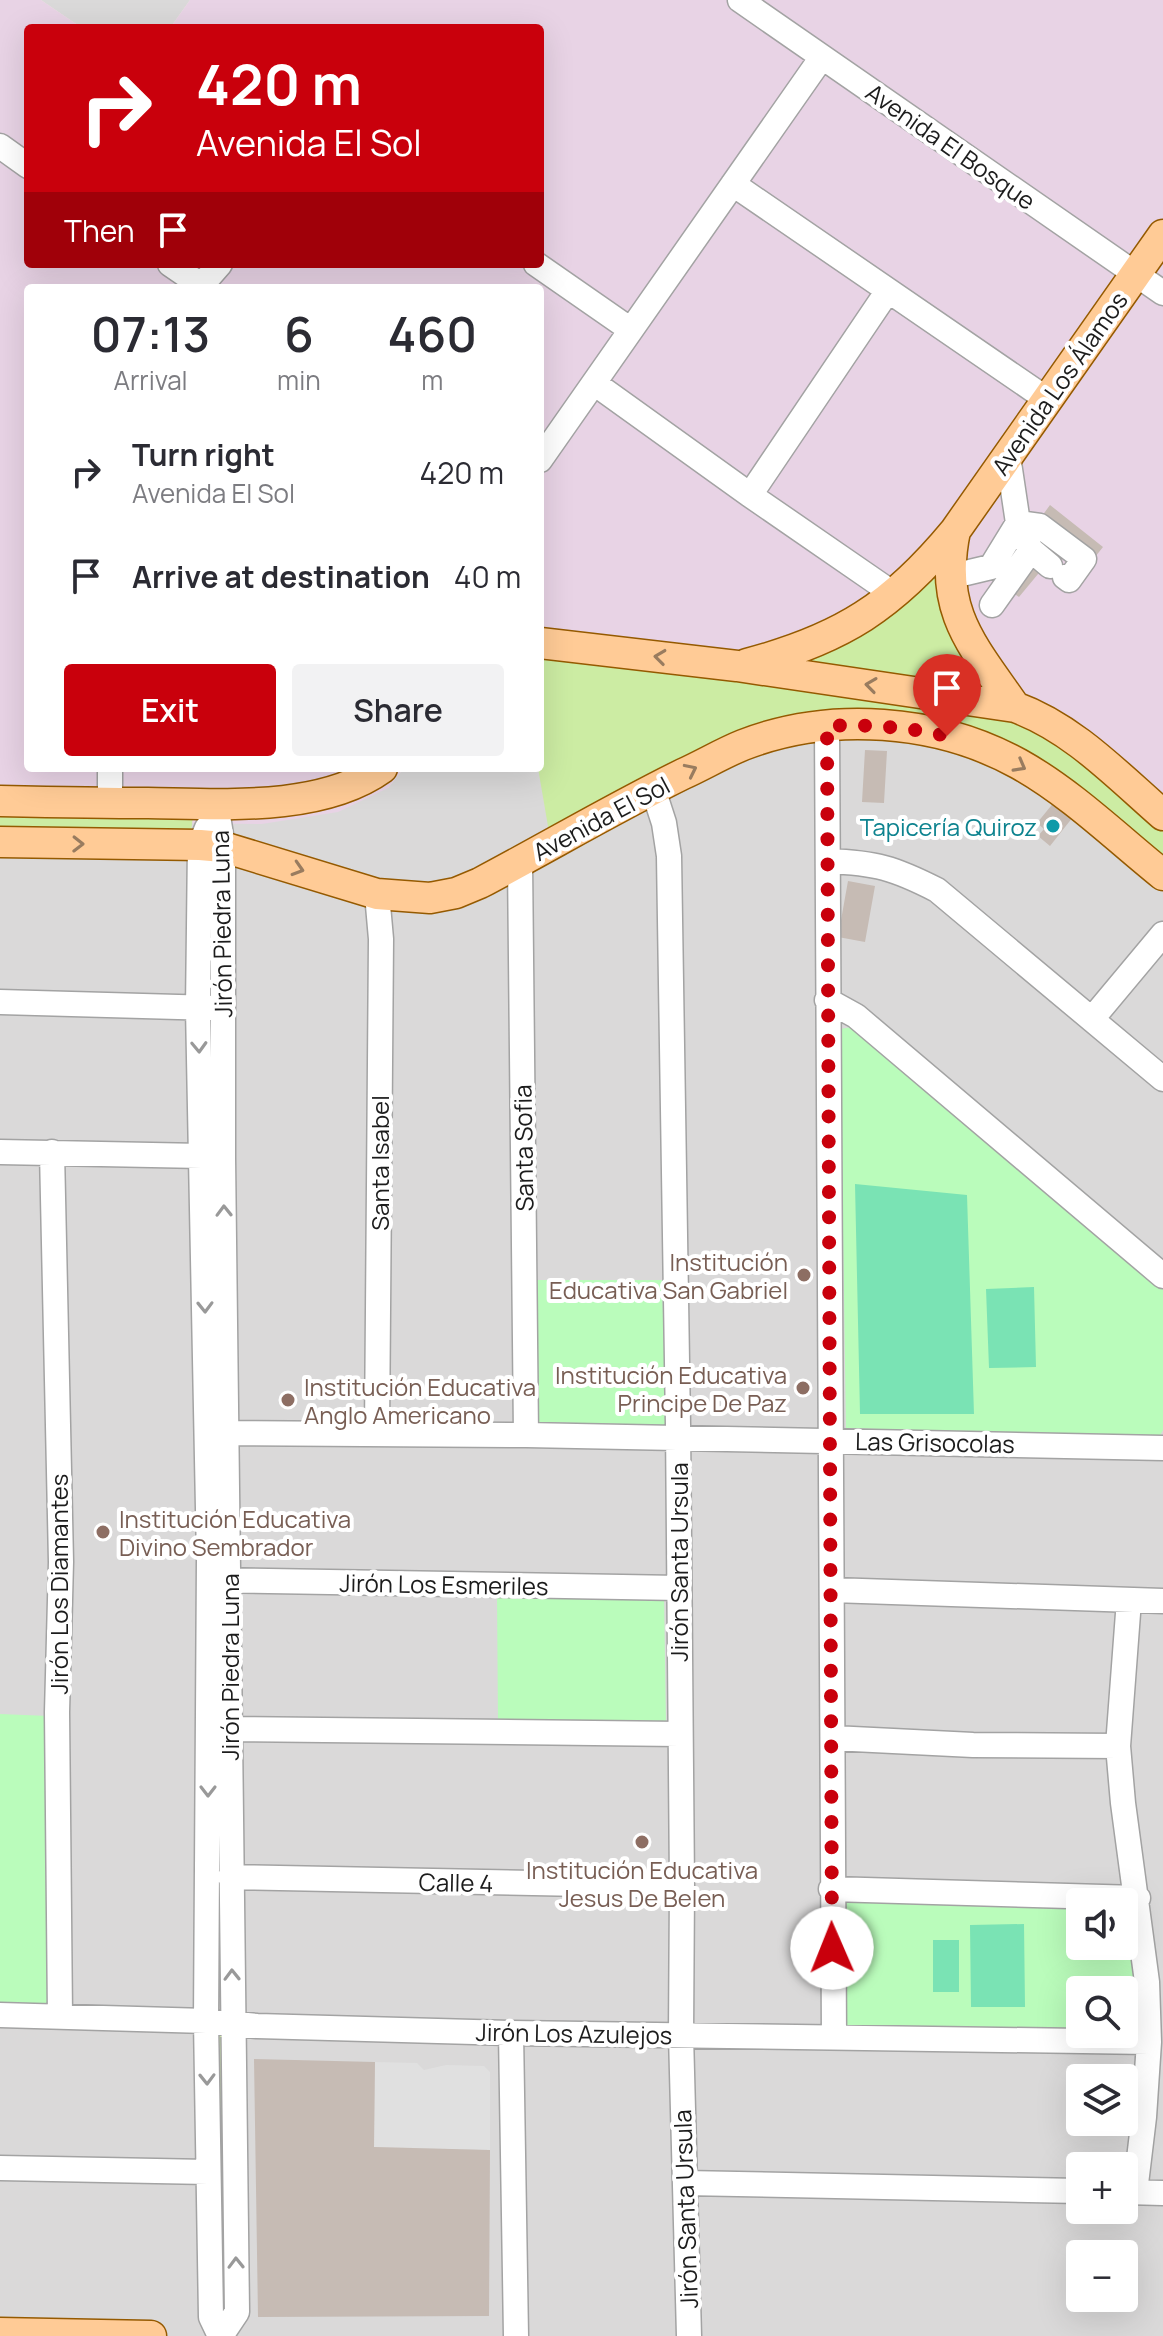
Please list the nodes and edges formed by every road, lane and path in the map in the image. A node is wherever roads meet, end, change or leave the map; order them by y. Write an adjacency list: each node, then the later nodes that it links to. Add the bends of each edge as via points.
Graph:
1 (740, 0): 2 (street, Avenida El Bosque)
2 (822, 57): 5 (street); 10 (street, Avenida El Bosque)
3 (0, 146): 4 (street)
4 (24, 163)
5 (733, 184): 13 (street); 15 (street)
6 (1163, 235): 10 (main road, Avenida Los Álamos)
7 (176, 268): 11 (street)
8 (217, 268): 12 (street)
9 (542, 268): 15 (street)
10 (1136, 274): 14 (street, Avenida El Bosque); 17 (main road, Avenida Los Álamos)
11 (198, 284)
12 (204, 284)
13 (887, 292): 17 (street); 20 (street)
14 (1163, 293)
15 (631, 330): 16 (street)
16 (594, 383): 18 (street); 20 (street)
17 (1048, 400): 19 (main road, Avenida Los Álamos)
18 (544, 454)
19 (1008, 456): 21 (street); 22 (main road, Avenida Los Álamos)
20 (750, 495): 26 (street)
21 (1018, 523): 23 (street); 23 (street, via 1040,526 1084,559 1069,580); 24 (street)
22 (955, 531): 25 (main road, Avenida Los Álamos); 26 (main road, Avenida Los Álamos)
23 (1031, 550): 27 (street)
24 (991, 567): 25 (street); 27 (street)
25 (949, 577): 28 (main road, Avenida Los Álamos)
26 (895, 595): 30 (main road, Avenida Los Álamos, via 835,633)
27 (992, 605): 28 (street)
28 (967, 637): 31 (main road, Avenida Los Álamos)
29 (544, 643): 30 (main road, one-way to 29)
30 (737, 666): 31 (main road, one-way to 30)
31 (1015, 707): 39 (main road, via 1070,735)
32 (827, 726): 35 (main road, Avenida El Sol, one-way to 32, via 743,745); 42 (street); 44 (main road, Avenida El Sol, one-way to 44, via 908,728 986,749 1053,786)
33 (110, 772): 37 (street)
34 (377, 772): 38 (main road, via 344,789 314,796)
35 (653, 789): 43 (main road, Avenida El Sol); 60 (street, Jirón Santa Ursula, via 669,856)
36 (0, 801): 37 (main road)
37 (110, 803): 38 (main road)
38 (216, 804): 41 (street, Jirón Piedra Luna)
39 (1163, 815)
40 (0, 842): 41 (main road, Avenida El Sol, one-way to 41)
41 (212, 846): 45 (main road, Avenida El Sol, one-way to 45); 49 (street, Jirón Piedra Luna); 50 (street, Jirón Piedra Luna)
42 (828, 861): 47 (street); 51 (street, via 868,863 937,890)
43 (520, 862): 45 (main road, Avenida El Sol, via 456,893 430,898); 59 (street, Santa Sofia)
44 (1163, 875)
45 (377, 894): 58 (street, Santa Isabel)
46 (1163, 934): 51 (street)
47 (827, 1000): 56 (street, via 856,1016); 61 (street)
48 (0, 1002): 49 (street)
49 (198, 1008): 50 (street); 55 (street, Jirón Piedra Luna, one-way to 55)
50 (223, 1008): 57 (street, Jirón Piedra Luna, one-way to 50)
51 (1092, 1019): 52 (street)
52 (1163, 1079)
53 (0, 1152): 54 (street)
54 (52, 1152): 55 (street); 79 (street, Jirón Los Diamantes, via 61,1562)
55 (202, 1156): 63 (street, Jirón Piedra Luna, one-way to 63)
56 (1163, 1276)
57 (227, 1433): 58 (street, Las Grisocolas); 63 (street, Jirón Piedra Luna)
58 (377, 1433): 59 (street, Las Grisocolas)
59 (526, 1435): 60 (street, Las Grisocolas)
60 (678, 1439): 61 (street, Las Grisocolas); 64 (street, Jirón Santa Ursula)
61 (830, 1441): 62 (street, Las Grisocolas); 65 (street)
62 (1163, 1448)
63 (219, 1580): 64 (street, Jirón Los Esmeriles); 68 (street, Jirón Piedra Luna); 80 (street, Jirón Piedra Luna, one-way to 80)
64 (679, 1588): 69 (street, Jirón Santa Ursula)
65 (832, 1590): 66 (street); 70 (street)
66 (1129, 1600): 67 (street); 71 (street)
67 (1163, 1601)
68 (230, 1729): 69 (street); 72 (street, Jirón Piedra Luna)
69 (679, 1734): 73 (street, Jirón Santa Ursula)
70 (833, 1738): 71 (street); 75 (street)
71 (1118, 1746): 74 (street)
72 (230, 1877): 73 (street, Calle 4); 81 (street, Jirón Piedra Luna, one-way to 72)
73 (682, 1886): 83 (street, Jirón Santa Ursula)
74 (1136, 1888)
75 (831, 1889): 76 (street); 84 (street)
76 (1066, 1896)
77 (1138, 1898): 85 (street)
78 (0, 2015): 79 (street, Jirón Los Azulejos)
79 (60, 2016): 80 (street, Jirón Los Azulejos)
80 (206, 2021): 81 (street, Jirón Los Azulejos); 88 (street, Jirón Piedra Luna, one-way to 88)
81 (232, 2024): 82 (street, Jirón Los Azulejos); 95 (street, Jirón Piedra Luna, one-way to 81, via 237,2312)
82 (511, 2033): 83 (street, Jirón Los Azulejos); 96 (street)
83 (681, 2035): 84 (street, Jirón Los Azulejos); 89 (street, Jirón Santa Ursula)
84 (834, 2037): 85 (street, Jirón Los Azulejos)
85 (1149, 2042): 86 (street)
86 (1137, 2152)
87 (0, 2168): 88 (street)
88 (208, 2172): 95 (street, Jirón Piedra Luna, via 211,2317)
89 (685, 2183): 90 (street); 97 (street, Jirón Santa Ursula)
90 (1066, 2191)
91 (1138, 2192): 92 (street)
92 (1163, 2193)
93 (0, 2333): 94 (main road)
94 (151, 2336)
95 (220, 2336)
96 (516, 2336)
97 (689, 2336)

